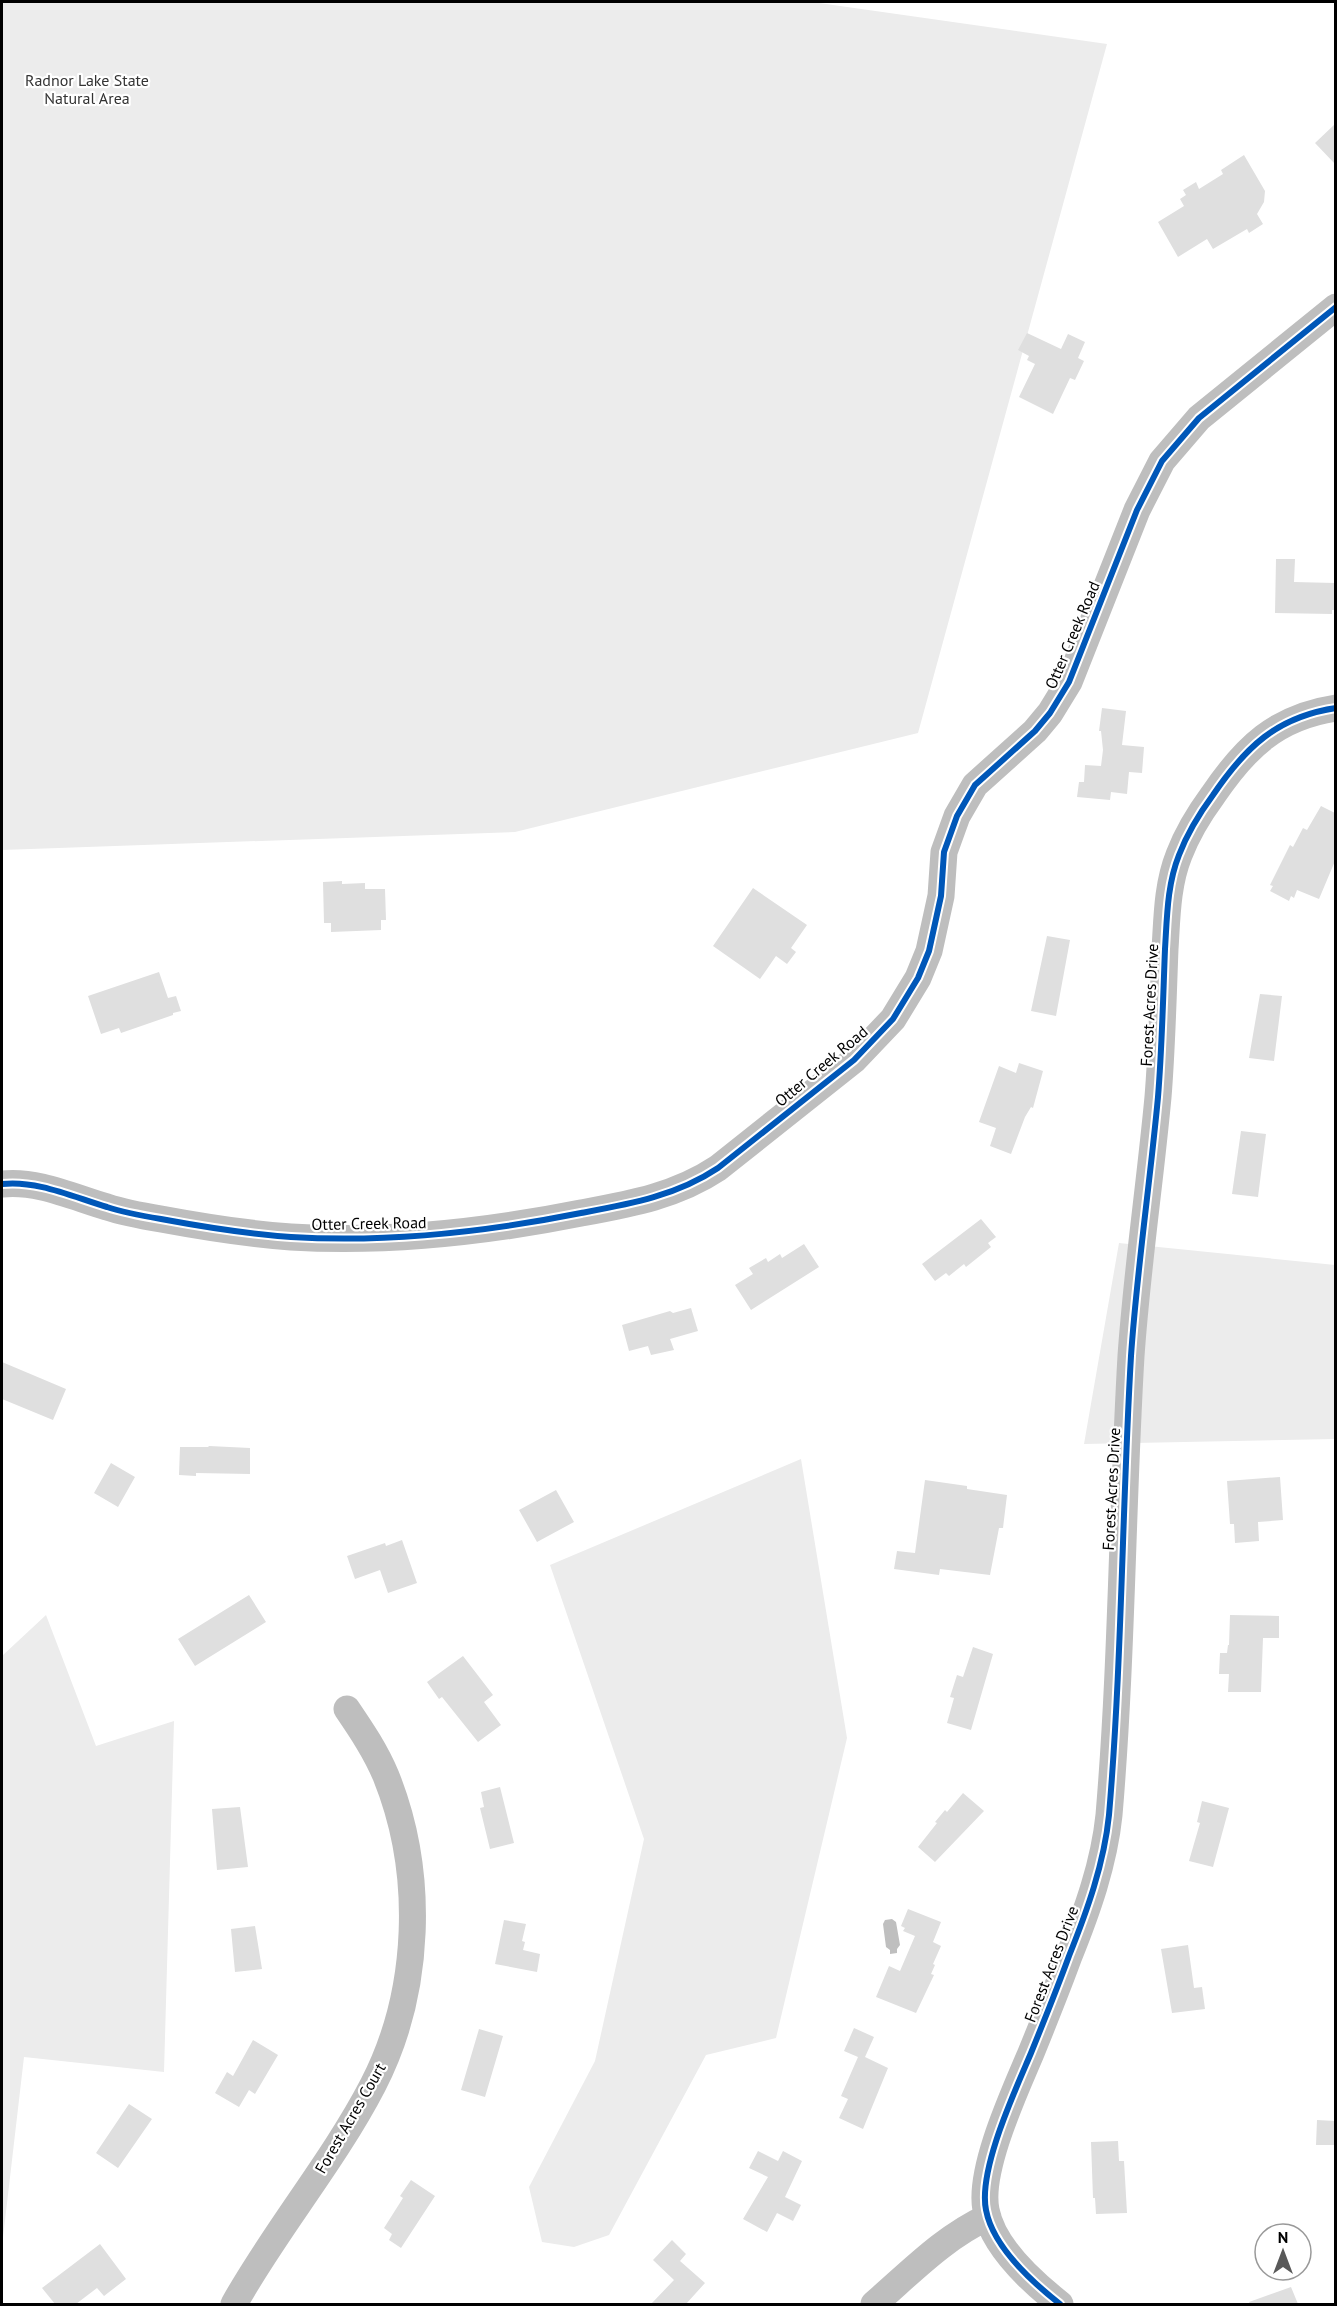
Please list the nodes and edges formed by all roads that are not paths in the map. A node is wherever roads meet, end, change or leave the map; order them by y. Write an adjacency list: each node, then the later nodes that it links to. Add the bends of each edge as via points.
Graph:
1 (1335, 307): 3 (street, Otter Creek Road, via 1199,418 1162,461 1137,510 1069,682 1035,731 975,785 957,816 944,852 939,908 929,951 893,1019 854,1060 718,1168 698,1181 644,1201 521,1225 354,1239 290,1237 181,1223 32,1185)
2 (1335, 708): 5 (street, Forest Acres Drive, via 1289,721 1248,750 1198,815 1174,871 1158,1097 1140,1244 1132,1353 1105,1843 1084,1917 994,2149 985,2194)
3 (2, 1184)
4 (347, 1709): 6 (street, Forest Acres Court, via 386,1776 408,1851 413,1905 408,1972 393,2036 373,2086)
5 (988, 2217): 7 (street, via 943,2244); 8 (street, Forest Acres Drive, via 1014,2260)
6 (234, 2304)
7 (874, 2304)
8 (1060, 2304)

